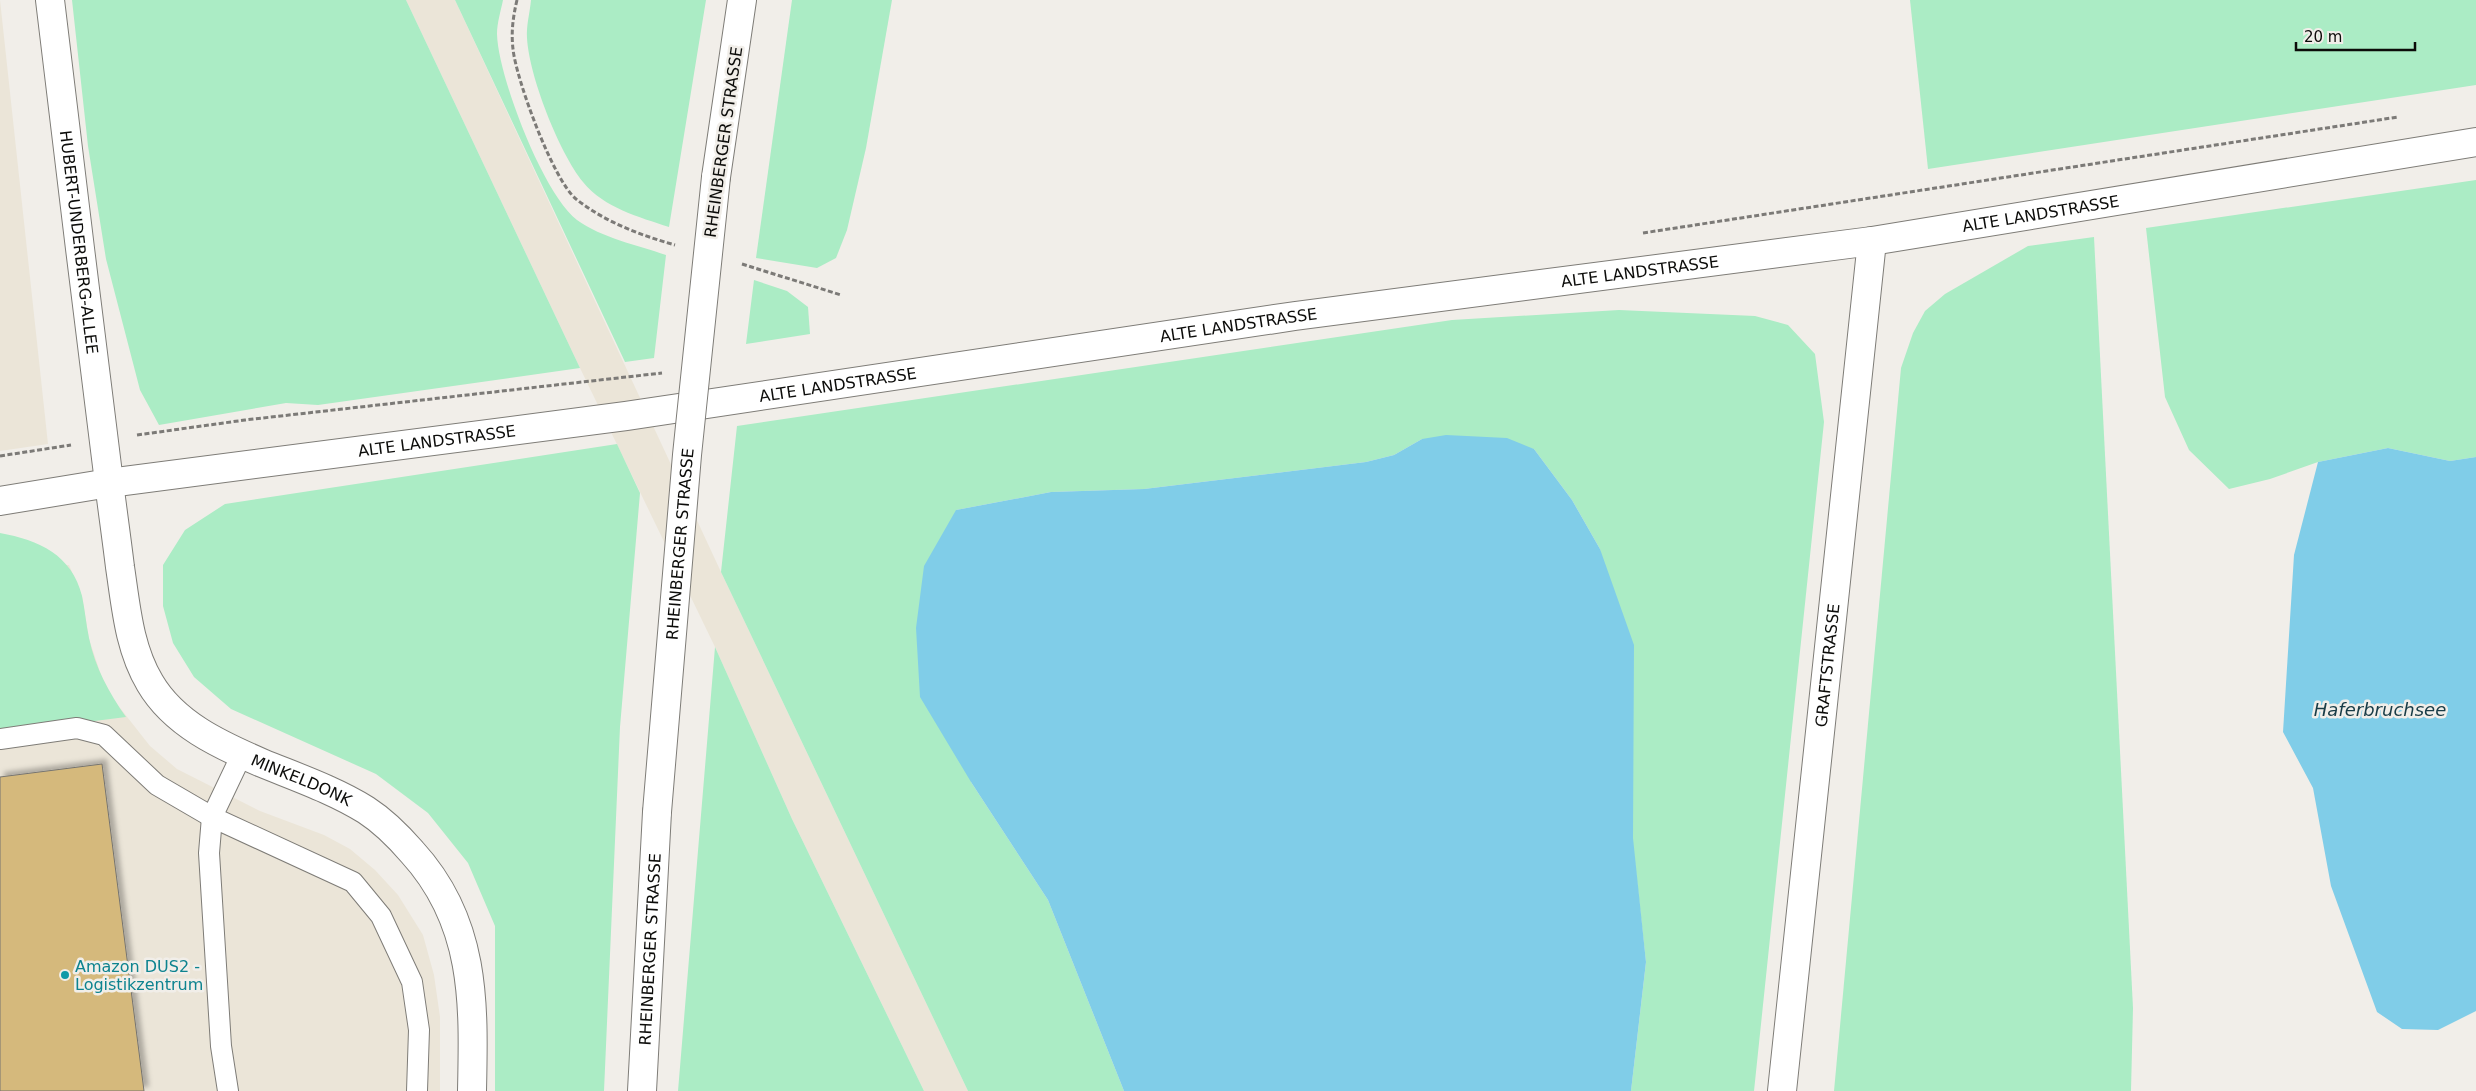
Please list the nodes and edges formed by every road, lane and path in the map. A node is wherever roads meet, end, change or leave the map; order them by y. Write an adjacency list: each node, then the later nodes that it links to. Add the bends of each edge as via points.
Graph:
1 (50, 0): 11 (street, HUBERT-UNDERBERG-ALLEE)
2 (517, 0): 8 (path, via 512,24 513,50 526,98 549,159 574,197 615,224)
3 (742, 0): 19 (street, RHEINBERGER STRASSE, bridge, via 716,176 687,455 657,812)
4 (2403, 116): 6 (path)
5 (2476, 142): 7 (street, ALTE LANDSTRASSE)
6 (1867, 200)
7 (1872, 241): 11 (street, ALTE LANDSTRASSE, via 1295,316 626,416); 20 (street, GRAFTSTRASSE)
8 (682, 247)
9 (737, 263): 10 (path)
10 (841, 295)
11 (109, 483): 12 (street, ALTE LANDSTRASSE); 14 (street, MINKELDONK, via 128,620 137,656 151,685 170,709 193,729)
12 (0, 500)
13 (0, 739): 15 (lane, via 77,728 104,735 157,785)
14 (242, 754): 15 (lane); 18 (street, MINKELDONK, via 312,783 365,810 398,836 427,869 449,902 466,952 472,1005)
15 (212, 817): 16 (lane, via 209,853 221,1046); 17 (lane, via 353,882 381,916 412,982 419,1030)
16 (228, 1091)
17 (417, 1091)
18 (472, 1091)
19 (642, 1091)
20 (1782, 1091)

